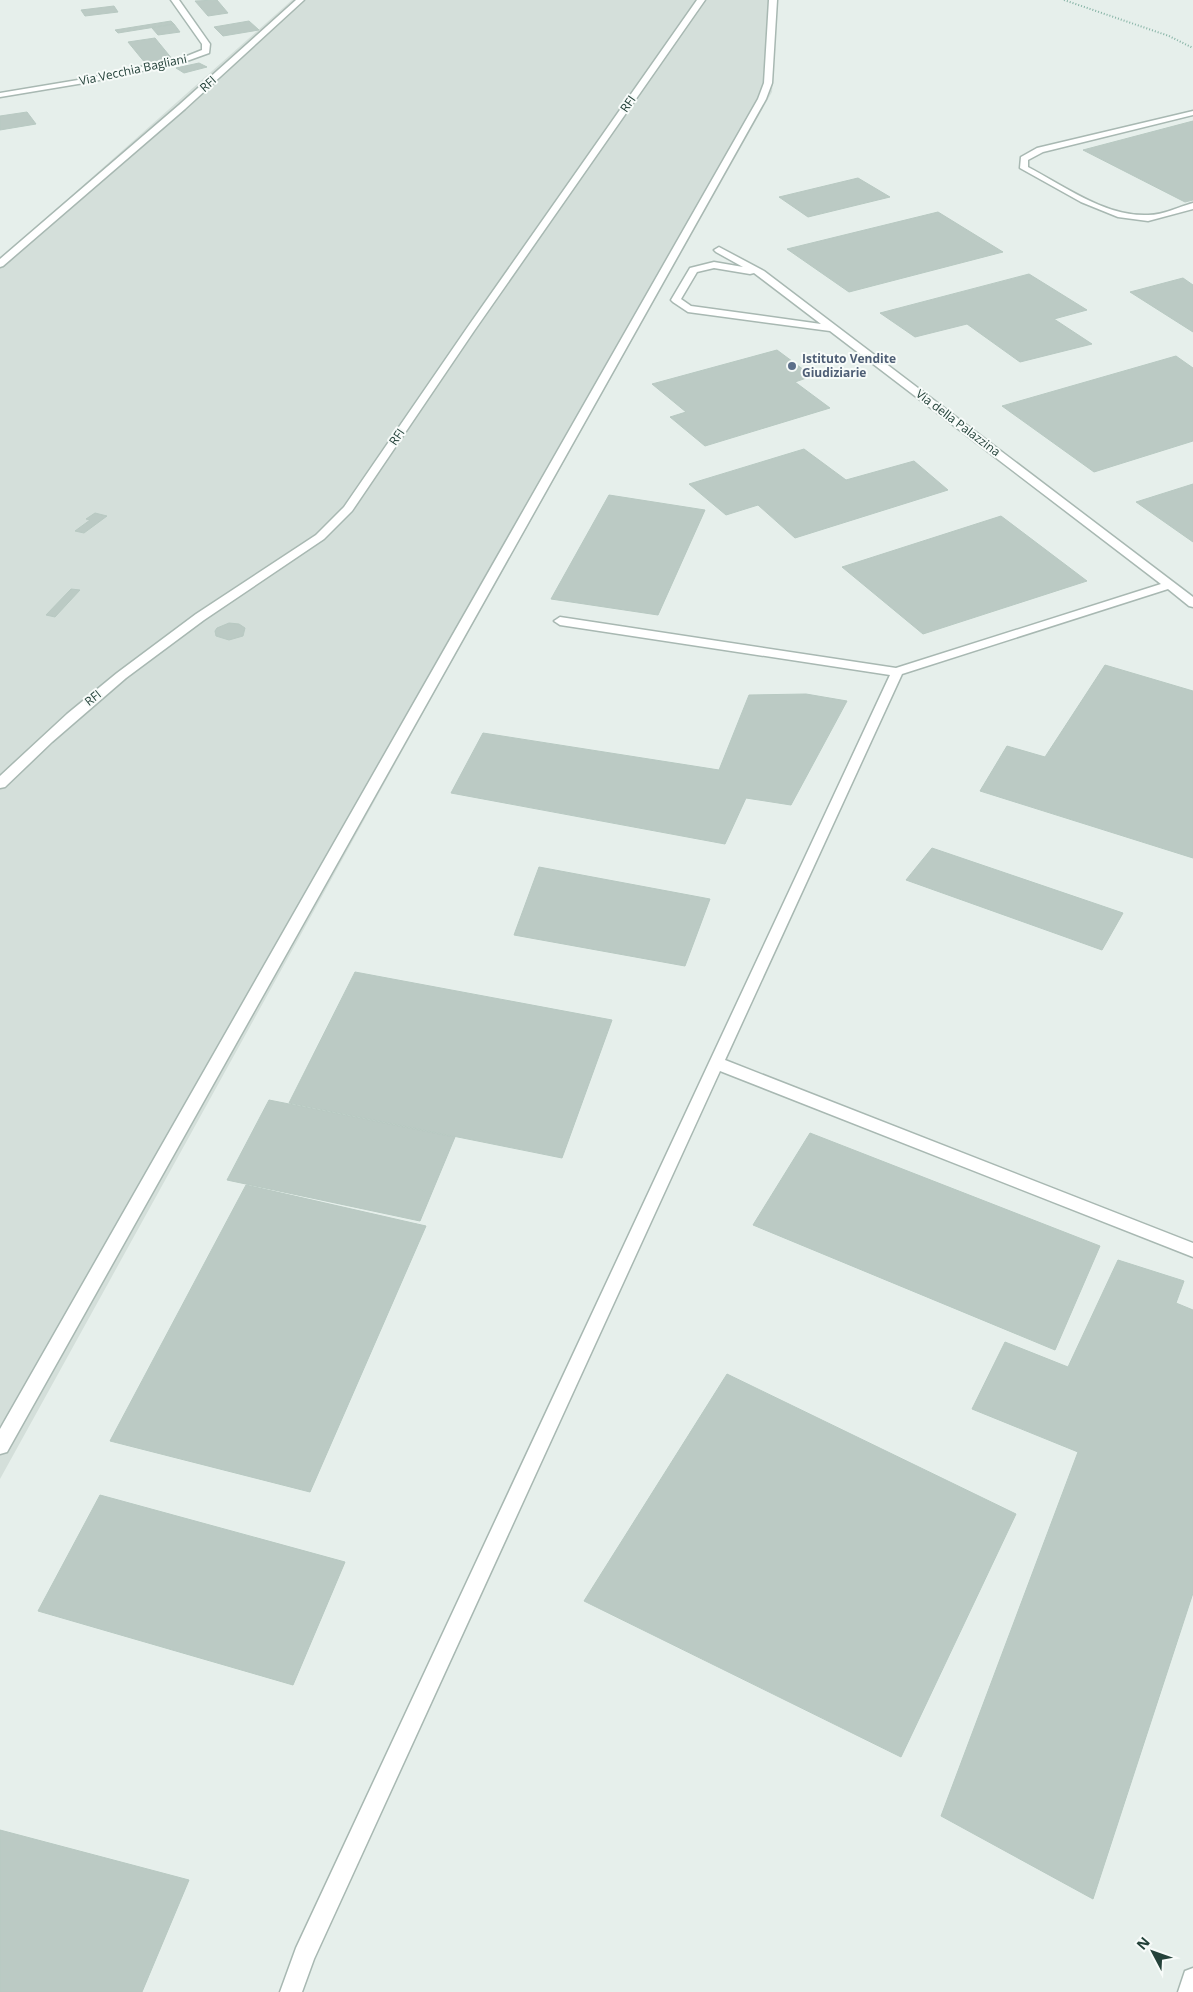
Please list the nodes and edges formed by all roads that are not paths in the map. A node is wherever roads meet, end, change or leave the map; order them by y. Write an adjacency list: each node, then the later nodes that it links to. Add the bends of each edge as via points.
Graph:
1 (175, 0): 5 (street, Via Vecchia Bagliani, via 206,44 206,51 184,60)
2 (300, 0): 9 (street, RFI)
3 (701, 0): 16 (street, RFI, via 335,524 131,668 57,728)
4 (773, 0): 19 (street, via 768,83 762,99)
5 (0, 96)
6 (1193, 113): 7 (street, via 1040,150 1024,159 1024,168 1111,213 1129,218 1148,218)
7 (1193, 206)
8 (719, 250): 10 (street, Via della Palazzina)
9 (0, 264)
10 (761, 273): 11 (street, Via della Palazzina); 11 (street, via 714,265 693,270 676,300 688,309)
11 (834, 328): 12 (street, Via della Palazzina)
12 (1169, 585): 13 (street, Via della Palazzina); 15 (street)
13 (1193, 603)
14 (560, 621): 15 (street)
15 (898, 672): 17 (street)
16 (0, 784)
17 (716, 1063): 18 (street); 21 (street, via 312,1938)
18 (1193, 1250)
19 (0, 1446)
20 (1193, 1980): 22 (street)
21 (291, 1992)
22 (1189, 1992)

